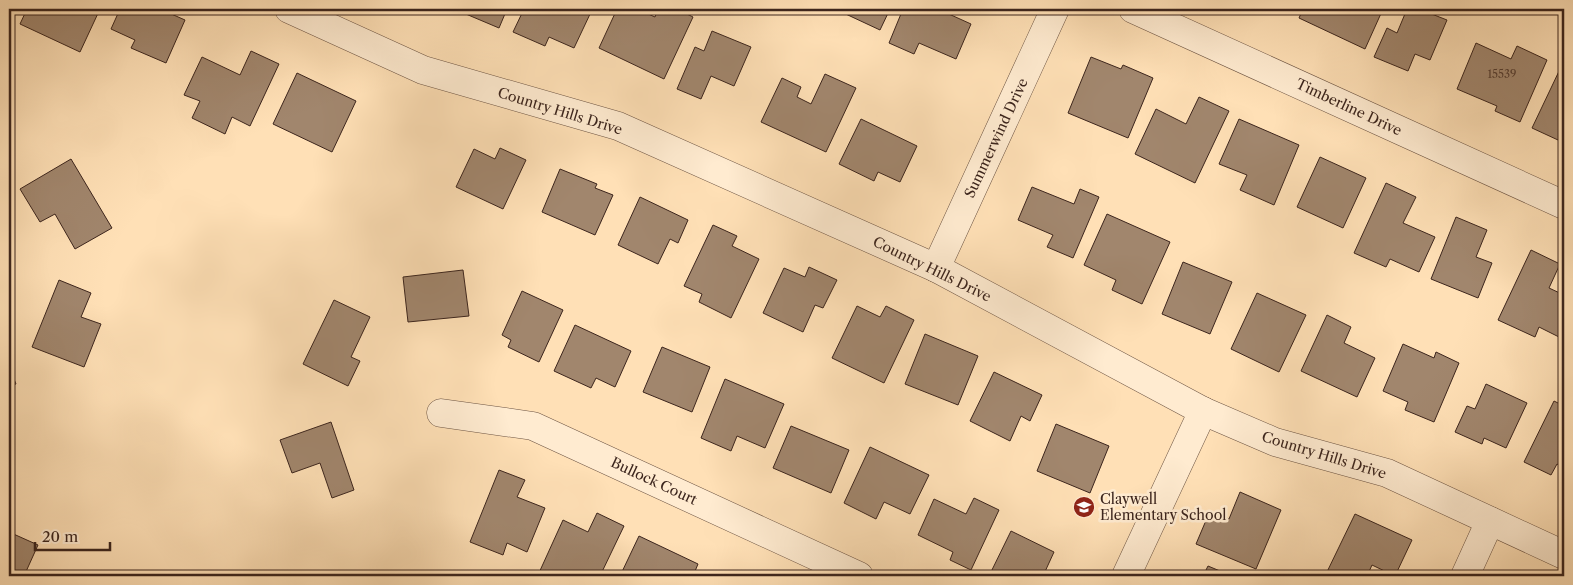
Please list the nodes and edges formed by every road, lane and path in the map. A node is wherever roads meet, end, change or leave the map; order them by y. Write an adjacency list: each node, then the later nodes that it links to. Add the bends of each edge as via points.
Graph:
1 (289, 9): 5 (street, Country Hills Drive, via 423,70 618,126)
2 (1055, 9): 5 (street, Summerwind Drive)
3 (1133, 9): 4 (street, Timberline Drive)
4 (1564, 205)
5 (936, 268): 6 (street, Country Hills Drive)
6 (1203, 411): 8 (street, Country Hills Drive, via 1275,442 1387,473); 11 (street)
7 (441, 413): 10 (street, Bullock Court, via 533,426)
8 (1490, 521): 9 (street, Country Hills Drive); 12 (street)
9 (1564, 555)
10 (859, 576)
11 (1126, 576)
12 (1465, 576)

